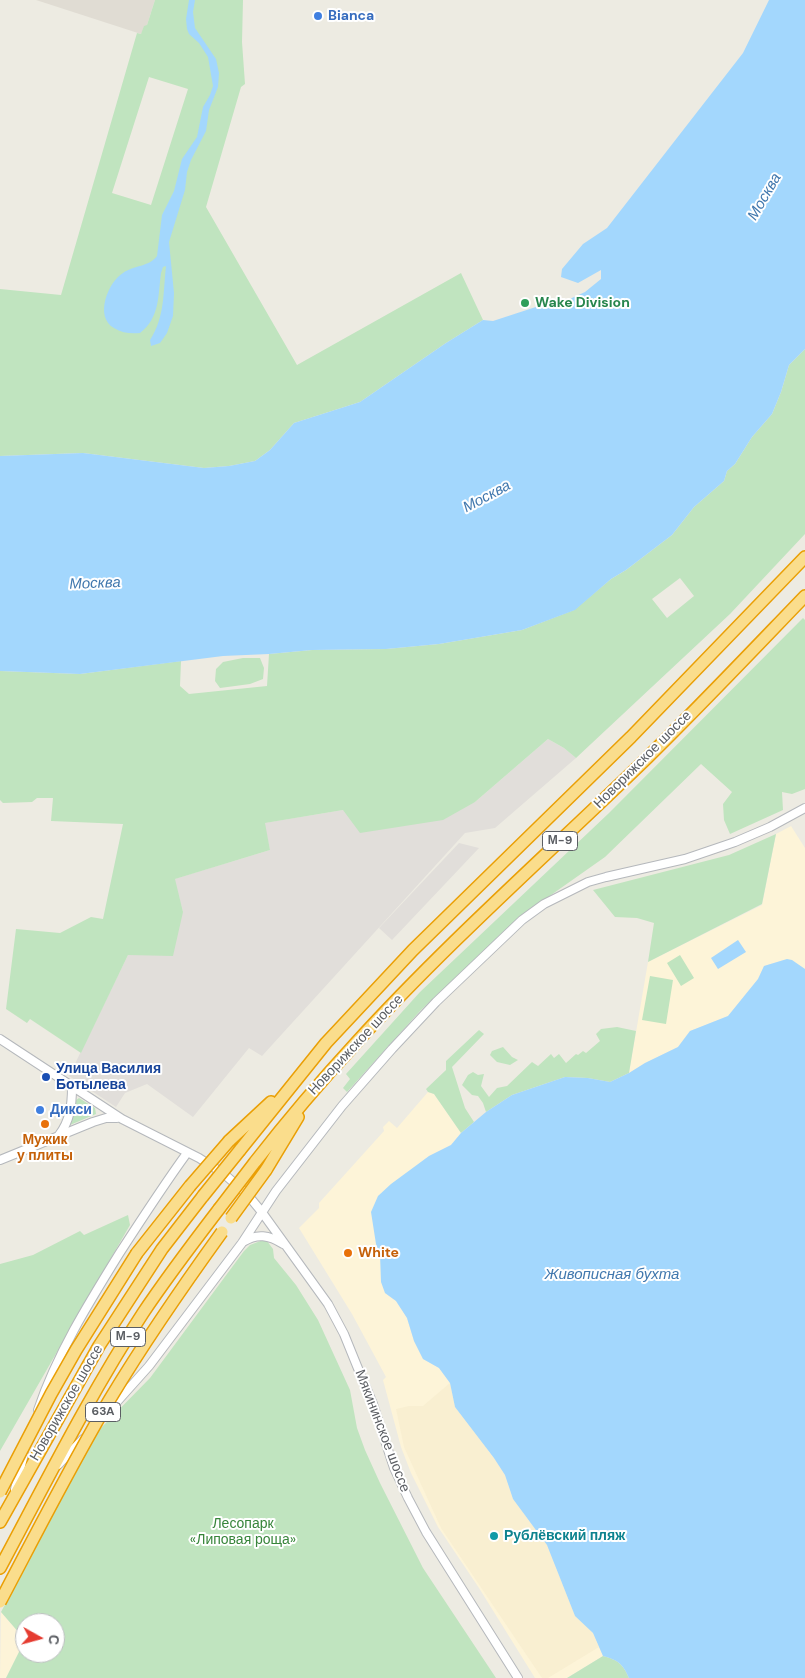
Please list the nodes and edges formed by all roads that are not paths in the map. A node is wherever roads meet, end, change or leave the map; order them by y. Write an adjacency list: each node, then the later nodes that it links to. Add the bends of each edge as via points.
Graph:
1 (805, 557): 5 (highway, Новорижское шоссе / М-9, via 631,737 413,950)
2 (805, 596): 7 (highway, Новорижское шоссе / М-9, via 649,756 426,970)
3 (805, 808): 14 (street, via 770,827 685,859 588,882 544,904 522,920 392,1048 342,1106)
4 (0, 1039): 6 (street, Мякининское шоссе)
5 (300, 1075): 18 (highway, bridge, via 229,1141 137,1253 72,1357); 19 (highway, Новорижское шоссе / М-9, bridge, via 202,1196 127,1300)
6 (72, 1087): 8 (street, Мякининское шоссе); 11 (street, via 71,1109)
7 (316, 1088): 17 (highway, Новорижское шоссе / М-9, bridge, via 254,1162 142,1314); 22 (highway, 63A, bridge, via 266,1170 109,1400)
8 (100, 1106): 9 (street, Мякининское шоссе); 10 (street)
9 (122, 1119): 10 (street); 12 (street, Мякининское шоссе)
10 (93, 1122): 11 (street)
11 (59, 1135): 13 (street)
12 (187, 1153): 14 (street, Мякининское шоссе, via 224,1174); 19 (street, via 94,1295 54,1367)
13 (0, 1160)
14 (262, 1211): 15 (street); 16 (street, Мякининское шоссе)
15 (242, 1243): 16 (street, via 261,1235 275,1238); 17 (street, via 149,1366)
16 (288, 1248): 23 (street, Мякининское шоссе, via 328,1304 344,1334 412,1507)
17 (50, 1474): 21 (highway, Новорижское шоссе / М-9)
18 (0, 1492)
19 (11, 1501): 20 (highway, Новорижское шоссе / М-9)
20 (0, 1522)
21 (0, 1568)
22 (0, 1602)
23 (518, 1678)

